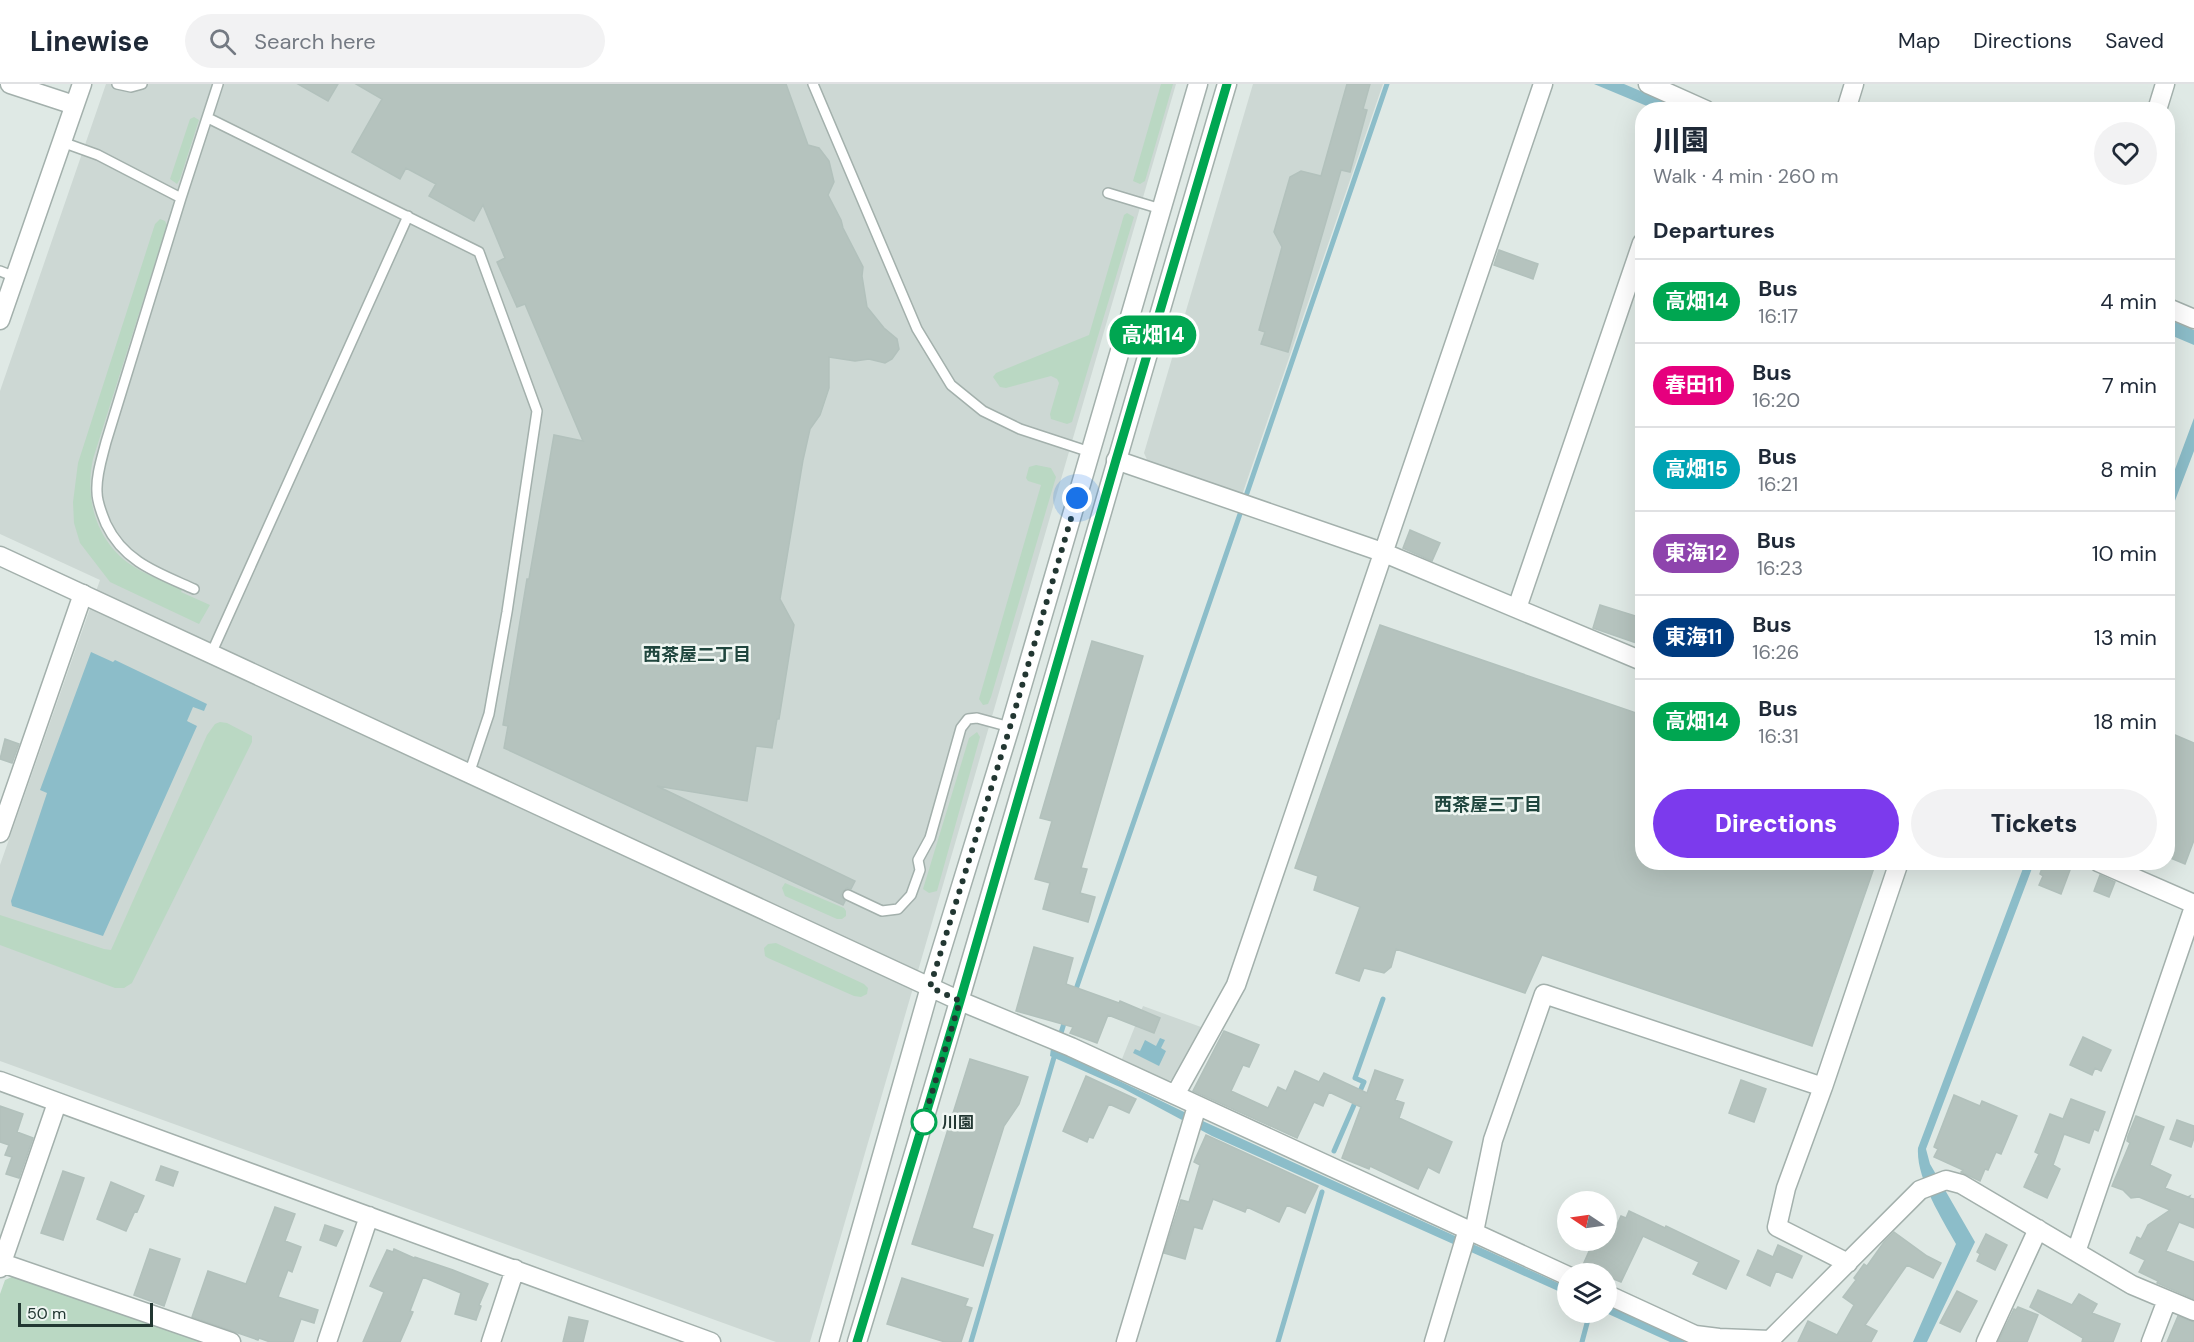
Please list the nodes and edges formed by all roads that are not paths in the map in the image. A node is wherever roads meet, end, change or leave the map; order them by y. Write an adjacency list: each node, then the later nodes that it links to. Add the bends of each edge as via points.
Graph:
1 (10, 84): 16 (street)
2 (82, 84): 16 (street)
3 (117, 84): 4 (lane)
4 (142, 84)
5 (219, 84): 17 (lane)
6 (813, 84): 28 (lane, via 917,329 951,385 983,411 1020,429)
7 (1198, 84): 21 (street)
8 (1227, 84): 29 (street)
9 (1543, 84): 30 (street)
10 (1648, 84): 13 (street)
11 (1854, 84): 14 (street)
12 (2165, 84): 15 (street)
13 (1688, 102)
14 (1848, 102)
15 (2159, 102)
16 (74, 105): 18 (street)
17 (208, 118): 20 (lane); 22 (lane)
18 (62, 142): 20 (lane, via 98,155); 24 (street)
19 (1108, 193): 21 (lane)
20 (181, 198): 32 (lane, via 106,442 97,494 100,512 121,549 153,572)
21 (1161, 209): 28 (street)
22 (408, 216): 35 (lane); 38 (lane, via 479,252 537,411 489,714)
23 (1635, 263): 34 (street)
24 (8, 274): 27 (street)
25 (2175, 311): 26 (street)
26 (2194, 319)
27 (0, 320)
28 (1090, 452): 37 (street)
29 (1116, 460): 30 (street); 45 (street)
30 (1382, 552): 34 (street); 48 (street, via 1236,985)
31 (0, 556): 33 (street)
32 (194, 589)
33 (83, 594): 35 (street); 39 (street)
34 (1517, 608): 36 (street)
35 (211, 654): 38 (street)
36 (1635, 658)
37 (1010, 727): 42 (lane, via 977,718 968,719 962,728 930,838 918,860 920,870 911,895 898,909 882,911); 44 (street)
38 (470, 774): 44 (street)
39 (0, 833)
40 (1896, 870): 47 (street)
41 (2115, 870): 43 (street)
42 (848, 895)
43 (2194, 906): 54 (street)
44 (930, 987): 45 (street); 68 (street)
45 (960, 1001): 48 (street); 69 (street)
46 (0, 1081): 49 (street)
47 (1823, 1088): 53 (street, via 1544,994 1493,1140); 55 (street, via 1786,1188 1777,1227)
48 (1175, 1095): 50 (street)
49 (57, 1103): 51 (street); 56 (street)
50 (1194, 1116): 53 (street); 70 (street)
51 (369, 1216): 57 (street); 65 (street)
52 (2038, 1229): 54 (street); 55 (street, via 1961,1184 1946,1180 1920,1190); 72 (street)
53 (1467, 1237): 58 (street); 71 (street)
54 (2076, 1252): 60 (street, via 2132,1285)
55 (1848, 1263): 63 (street)
56 (1, 1265): 64 (street)
57 (514, 1269): 62 (street); 66 (street)
58 (1557, 1272)
59 (1617, 1299): 63 (street, via 1695,1335)
60 (2167, 1300): 61 (street); 73 (street)
61 (2194, 1311)
62 (678, 1336): 67 (street)
63 (1769, 1341)
64 (231, 1342)
65 (327, 1342)
66 (491, 1342)
67 (711, 1342)
68 (829, 1342)
69 (857, 1342)
70 (1126, 1342)
71 (1434, 1342)
72 (1986, 1342)
73 (2151, 1342)

